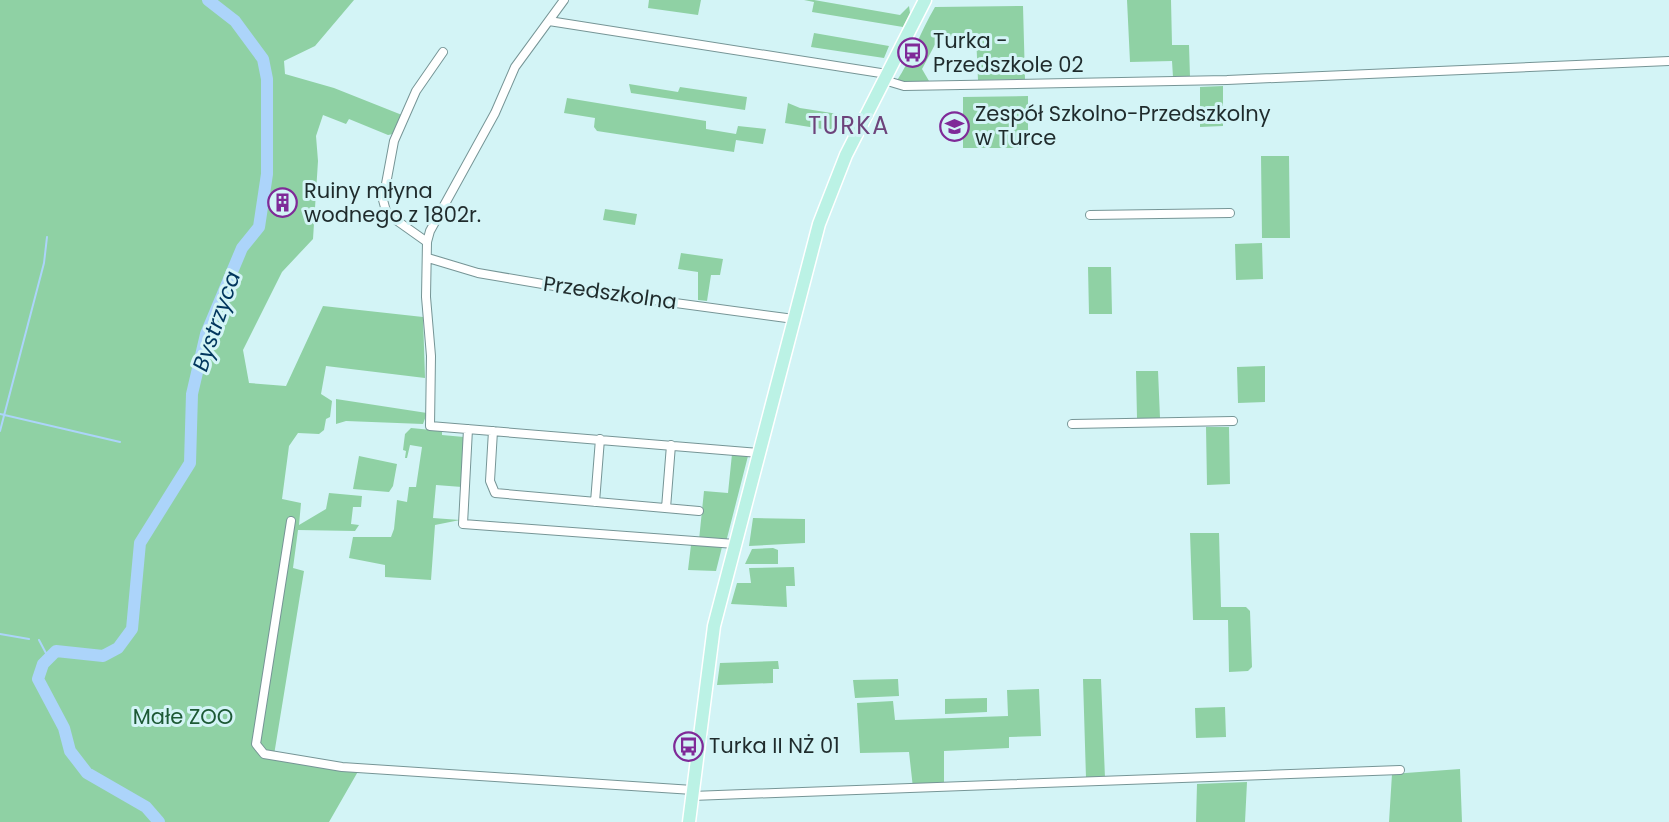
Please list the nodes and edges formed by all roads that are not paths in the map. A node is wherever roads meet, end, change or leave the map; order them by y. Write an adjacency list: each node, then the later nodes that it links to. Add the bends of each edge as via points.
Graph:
1 (564, 0): 3 (street)
2 (920, 3): 6 (main road)
3 (549, 21): 6 (street); 9 (street, via 512,72 495,113)
4 (443, 52): 9 (street, via 416,91 394,141 383,200 386,211)
5 (1669, 61): 6 (street, via 1062,84 904,86)
6 (886, 77): 11 (main road, via 828,198)
7 (1230, 213): 8 (street)
8 (1090, 215)
9 (427, 242): 10 (street)
10 (428, 258): 11 (street, Przedszkolna, via 478,273 572,289); 14 (street, via 430,426)
11 (794, 319): 18 (main road)
12 (1233, 421): 13 (street)
13 (1072, 424)
14 (468, 429): 15 (street); 23 (street, via 463,524)
15 (493, 431): 16 (street); 19 (street, via 490,482 495,493)
16 (600, 439): 17 (street); 19 (street)
17 (671, 445): 18 (street); 20 (street)
18 (759, 453): 23 (main road)
19 (595, 502): 20 (street)
20 (666, 508): 21 (street)
21 (699, 511)
22 (291, 521): 25 (street, via 256,744 264,754 342,767)
23 (735, 544): 25 (main road, via 708,658)
24 (1400, 770): 25 (street)
25 (692, 793): 26 (main road)
26 (689, 822)

